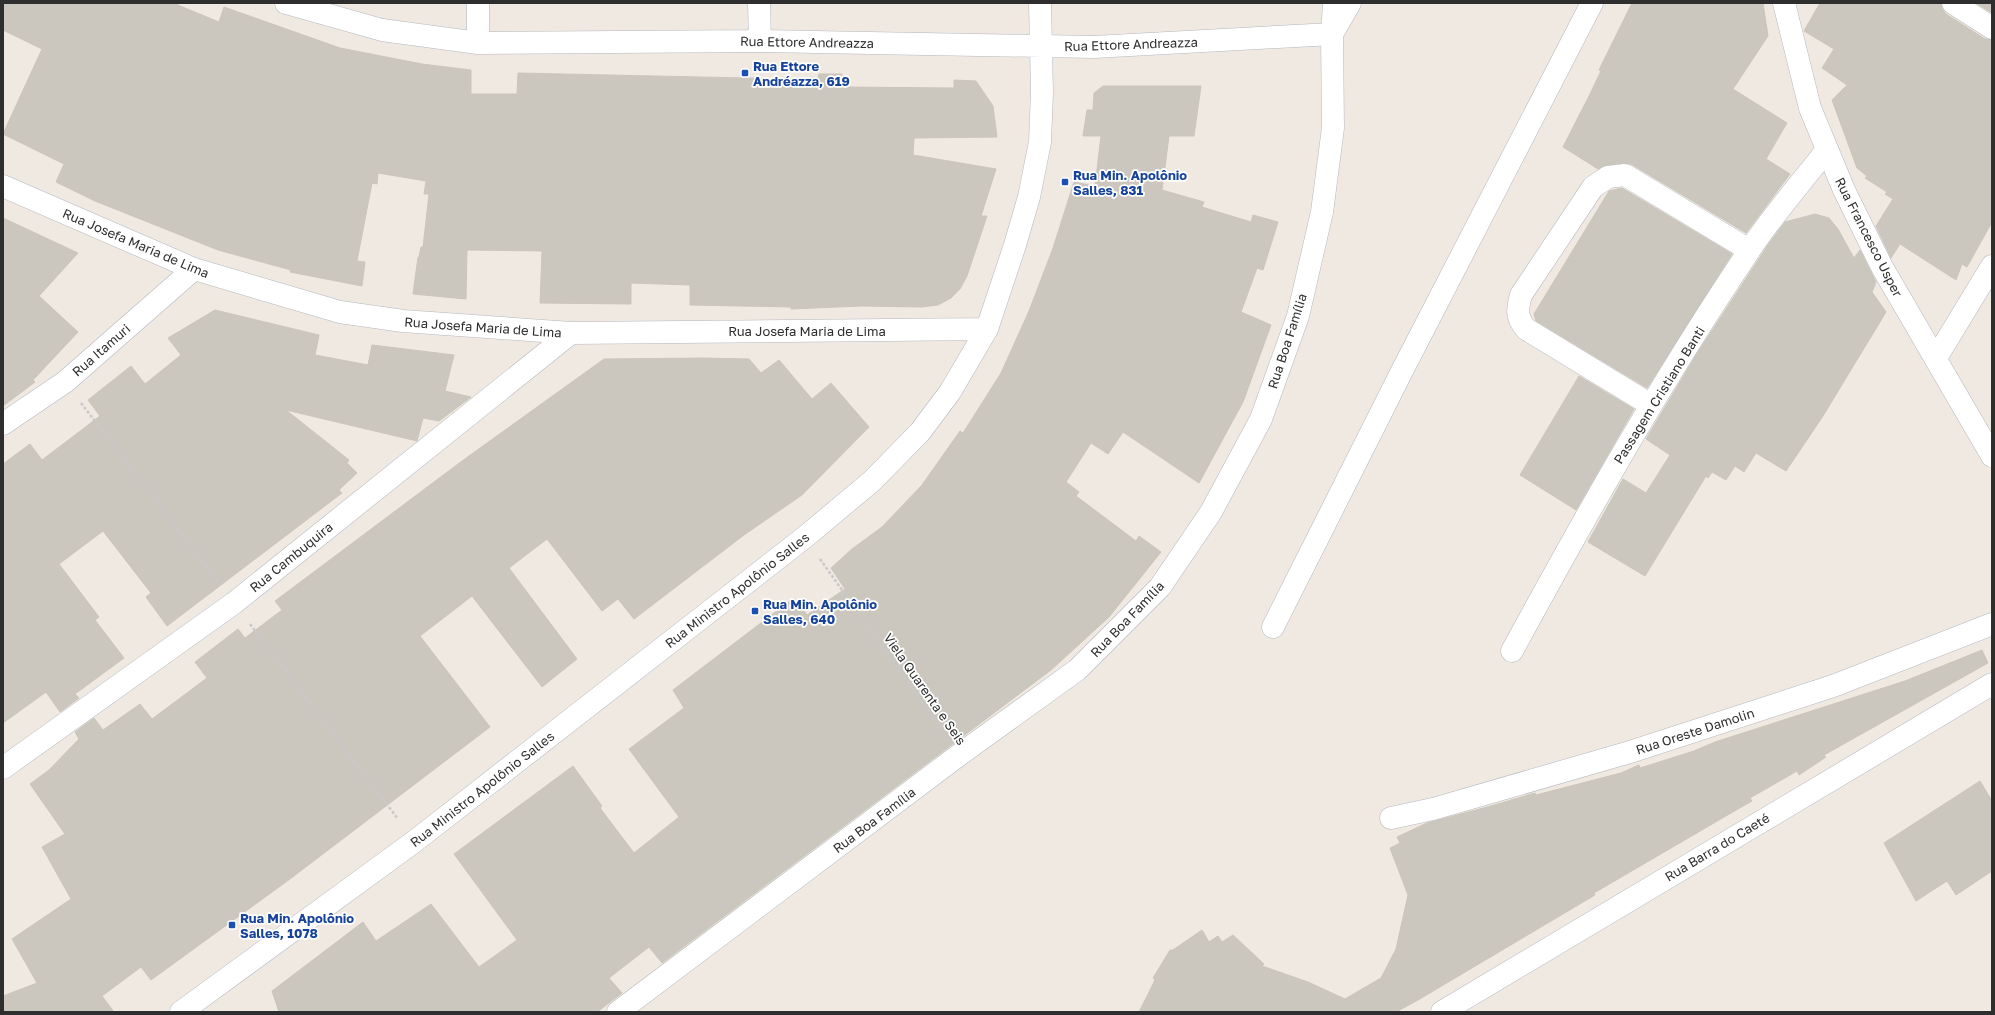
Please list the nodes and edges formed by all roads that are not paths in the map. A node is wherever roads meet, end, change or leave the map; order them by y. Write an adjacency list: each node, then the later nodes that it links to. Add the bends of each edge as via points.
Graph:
1 (286, 3): 13 (street, Rua Ettore Andreazza, via 382,30)
2 (478, 3): 13 (street)
3 (759, 3): 12 (street)
4 (1040, 3): 14 (street, Rua Ministro Apolônio Salles)
5 (1334, 3): 11 (street, Rua Boa Família)
6 (1350, 3): 11 (street)
7 (1592, 3): 27 (street)
8 (1784, 3): 15 (street, Rua Francesco Usper, via 1810,108)
9 (1953, 3): 10 (street)
10 (1992, 28)
11 (1332, 34): 14 (street, Rua Ettore Andreazza, via 1094,47); 33 (street, Rua Boa Família, via 1333,128 1322,212 1298,316 1261,418 1211,512 1160,587 1077,670 959,755)
12 (760, 40): 13 (street, Rua Ettore Andreazza); 14 (street, Rua Ettore Andreazza)
13 (478, 42)
14 (1042, 46): 20 (street, Rua Ministro Apolônio Salles, via 1040,142 1029,197)
15 (1826, 151): 17 (street, Passagem Cristiano Banti); 22 (street, Rua Francesco Usper, via 1882,267)
16 (3, 186): 19 (street, Rua Josefa Maria de Lima)
17 (1749, 250): 23 (street, Passagem Cristiano Banti); 23 (street, via 1626,176 1608,177 1593,187 1521,295 1517,309 1519,320 1526,329)
18 (1992, 266): 22 (street)
19 (194, 269): 21 (street, Rua Josefa Maria de Lima, via 340,312 403,321); 24 (street, Rua Itamuri, via 65,382)
20 (987, 329): 21 (street, Rua Josefa Maria de Lima); 32 (street, Rua Ministro Apolônio Salles, via 950,392 920,432 872,481 805,537 414,841)
21 (571, 333): 30 (street, Rua Cambuquira, via 234,603)
22 (1936, 358): 25 (street, Rua Francesco Usper)
23 (1651, 405): 28 (street, Passagem Cristiano Banti, via 1579,527)
24 (3, 424)
25 (1992, 456)
26 (1992, 624): 31 (street, Rua Oreste Damolin, via 1833,686 1630,752 1433,809)
27 (1273, 627)
28 (1512, 651)
29 (1992, 684): 34 (street, Rua Barra do Caeté)
30 (3, 768)
31 (1391, 818)
32 (181, 1012)
33 (618, 1012)
34 (1442, 1012)

